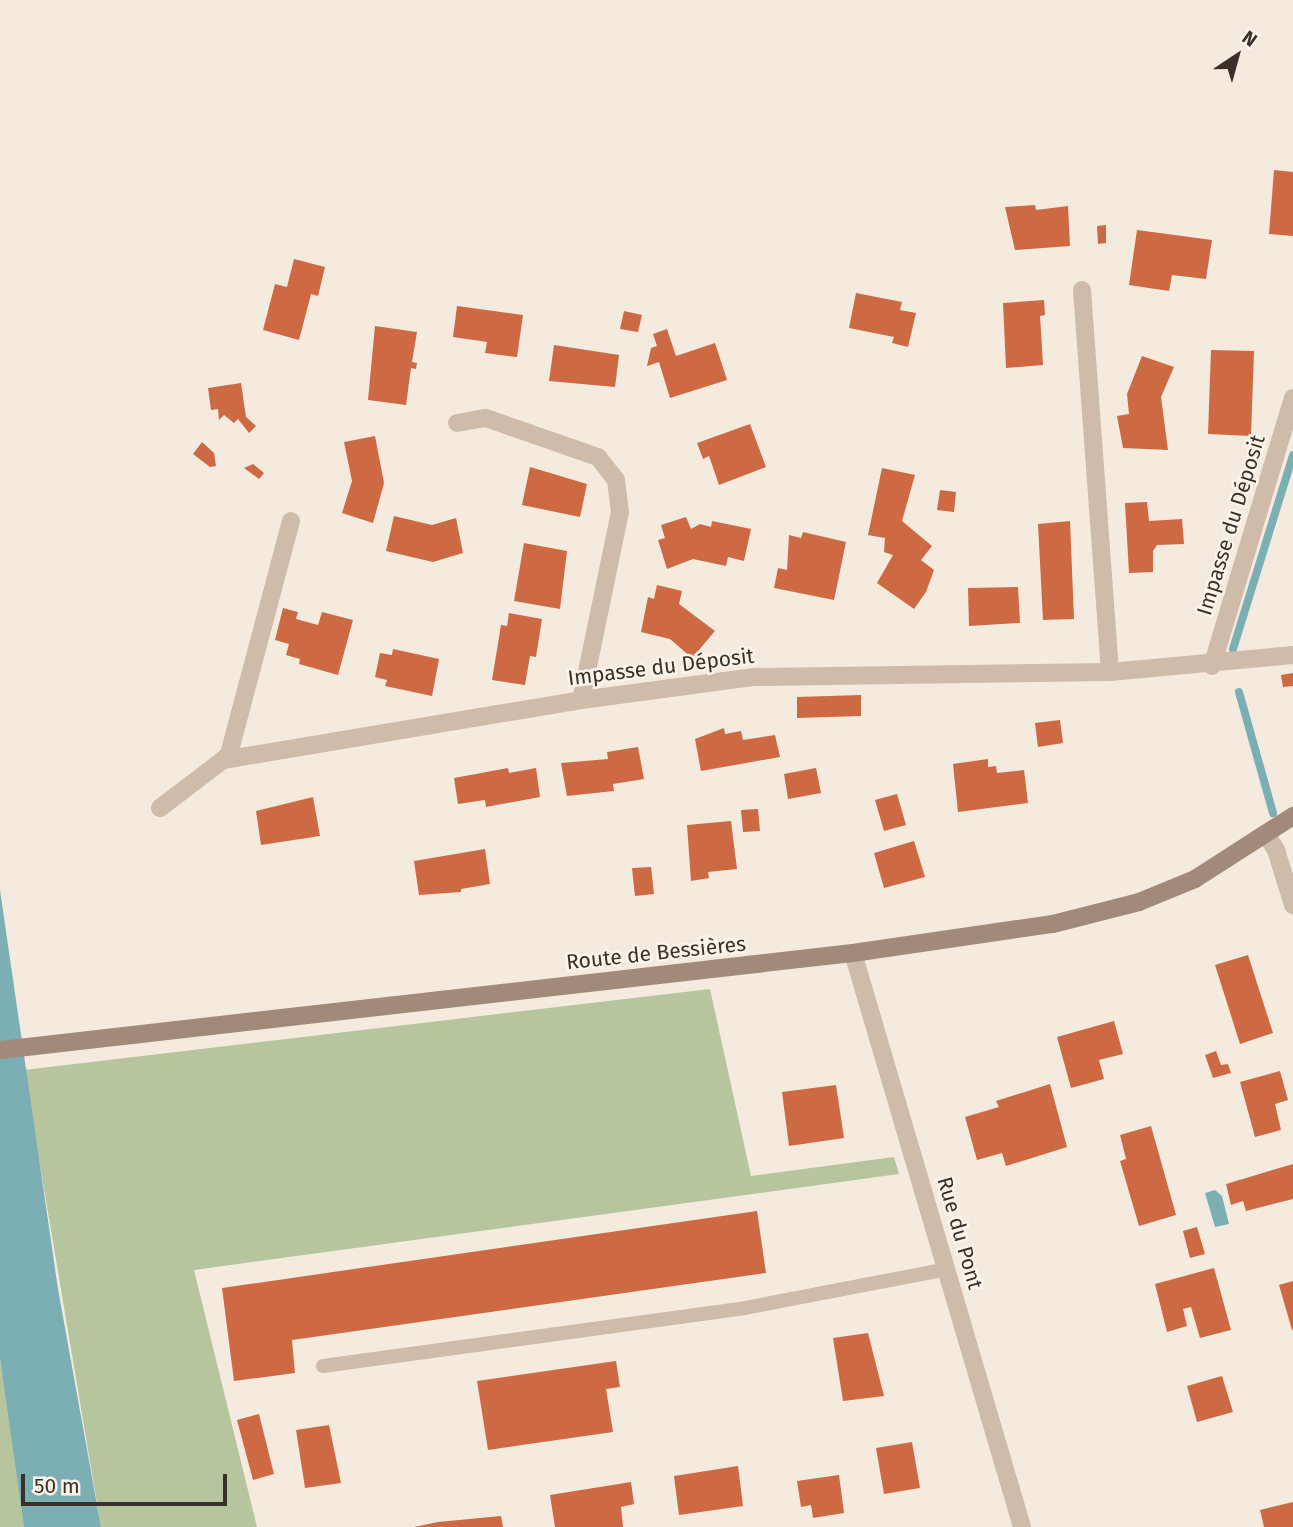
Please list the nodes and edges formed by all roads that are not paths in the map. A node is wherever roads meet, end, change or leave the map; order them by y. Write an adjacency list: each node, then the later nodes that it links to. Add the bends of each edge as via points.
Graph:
1 (1082, 290): 7 (street)
2 (1293, 398): 6 (street, Impasse du Déposit)
3 (457, 423): 8 (street, via 486,418 598,457 616,480 620,512)
4 (291, 521): 9 (street, via 229,754)
5 (1293, 655): 6 (street, Impasse du Déposit)
6 (1212, 666): 7 (street, Impasse du Déposit)
7 (1110, 672): 8 (street, Impasse du Déposit, via 754,677)
8 (580, 700): 9 (street, Impasse du Déposit)
9 (223, 760): 10 (street, Impasse du Déposit)
10 (160, 808)
11 (1293, 816): 12 (main road, Route de Bessières)
12 (1266, 836): 13 (street, via 1276,850); 14 (main road, Route de Bessières, via 1195,879 1139,902 1053,924)
13 (1293, 905)
14 (853, 953): 15 (main road, Route de Bessières); 16 (street, Rue du Pont)
15 (0, 1051)
16 (947, 1269): 17 (lane, via 745,1308); 18 (street, Rue du Pont)
17 (323, 1366)
18 (1022, 1527)

